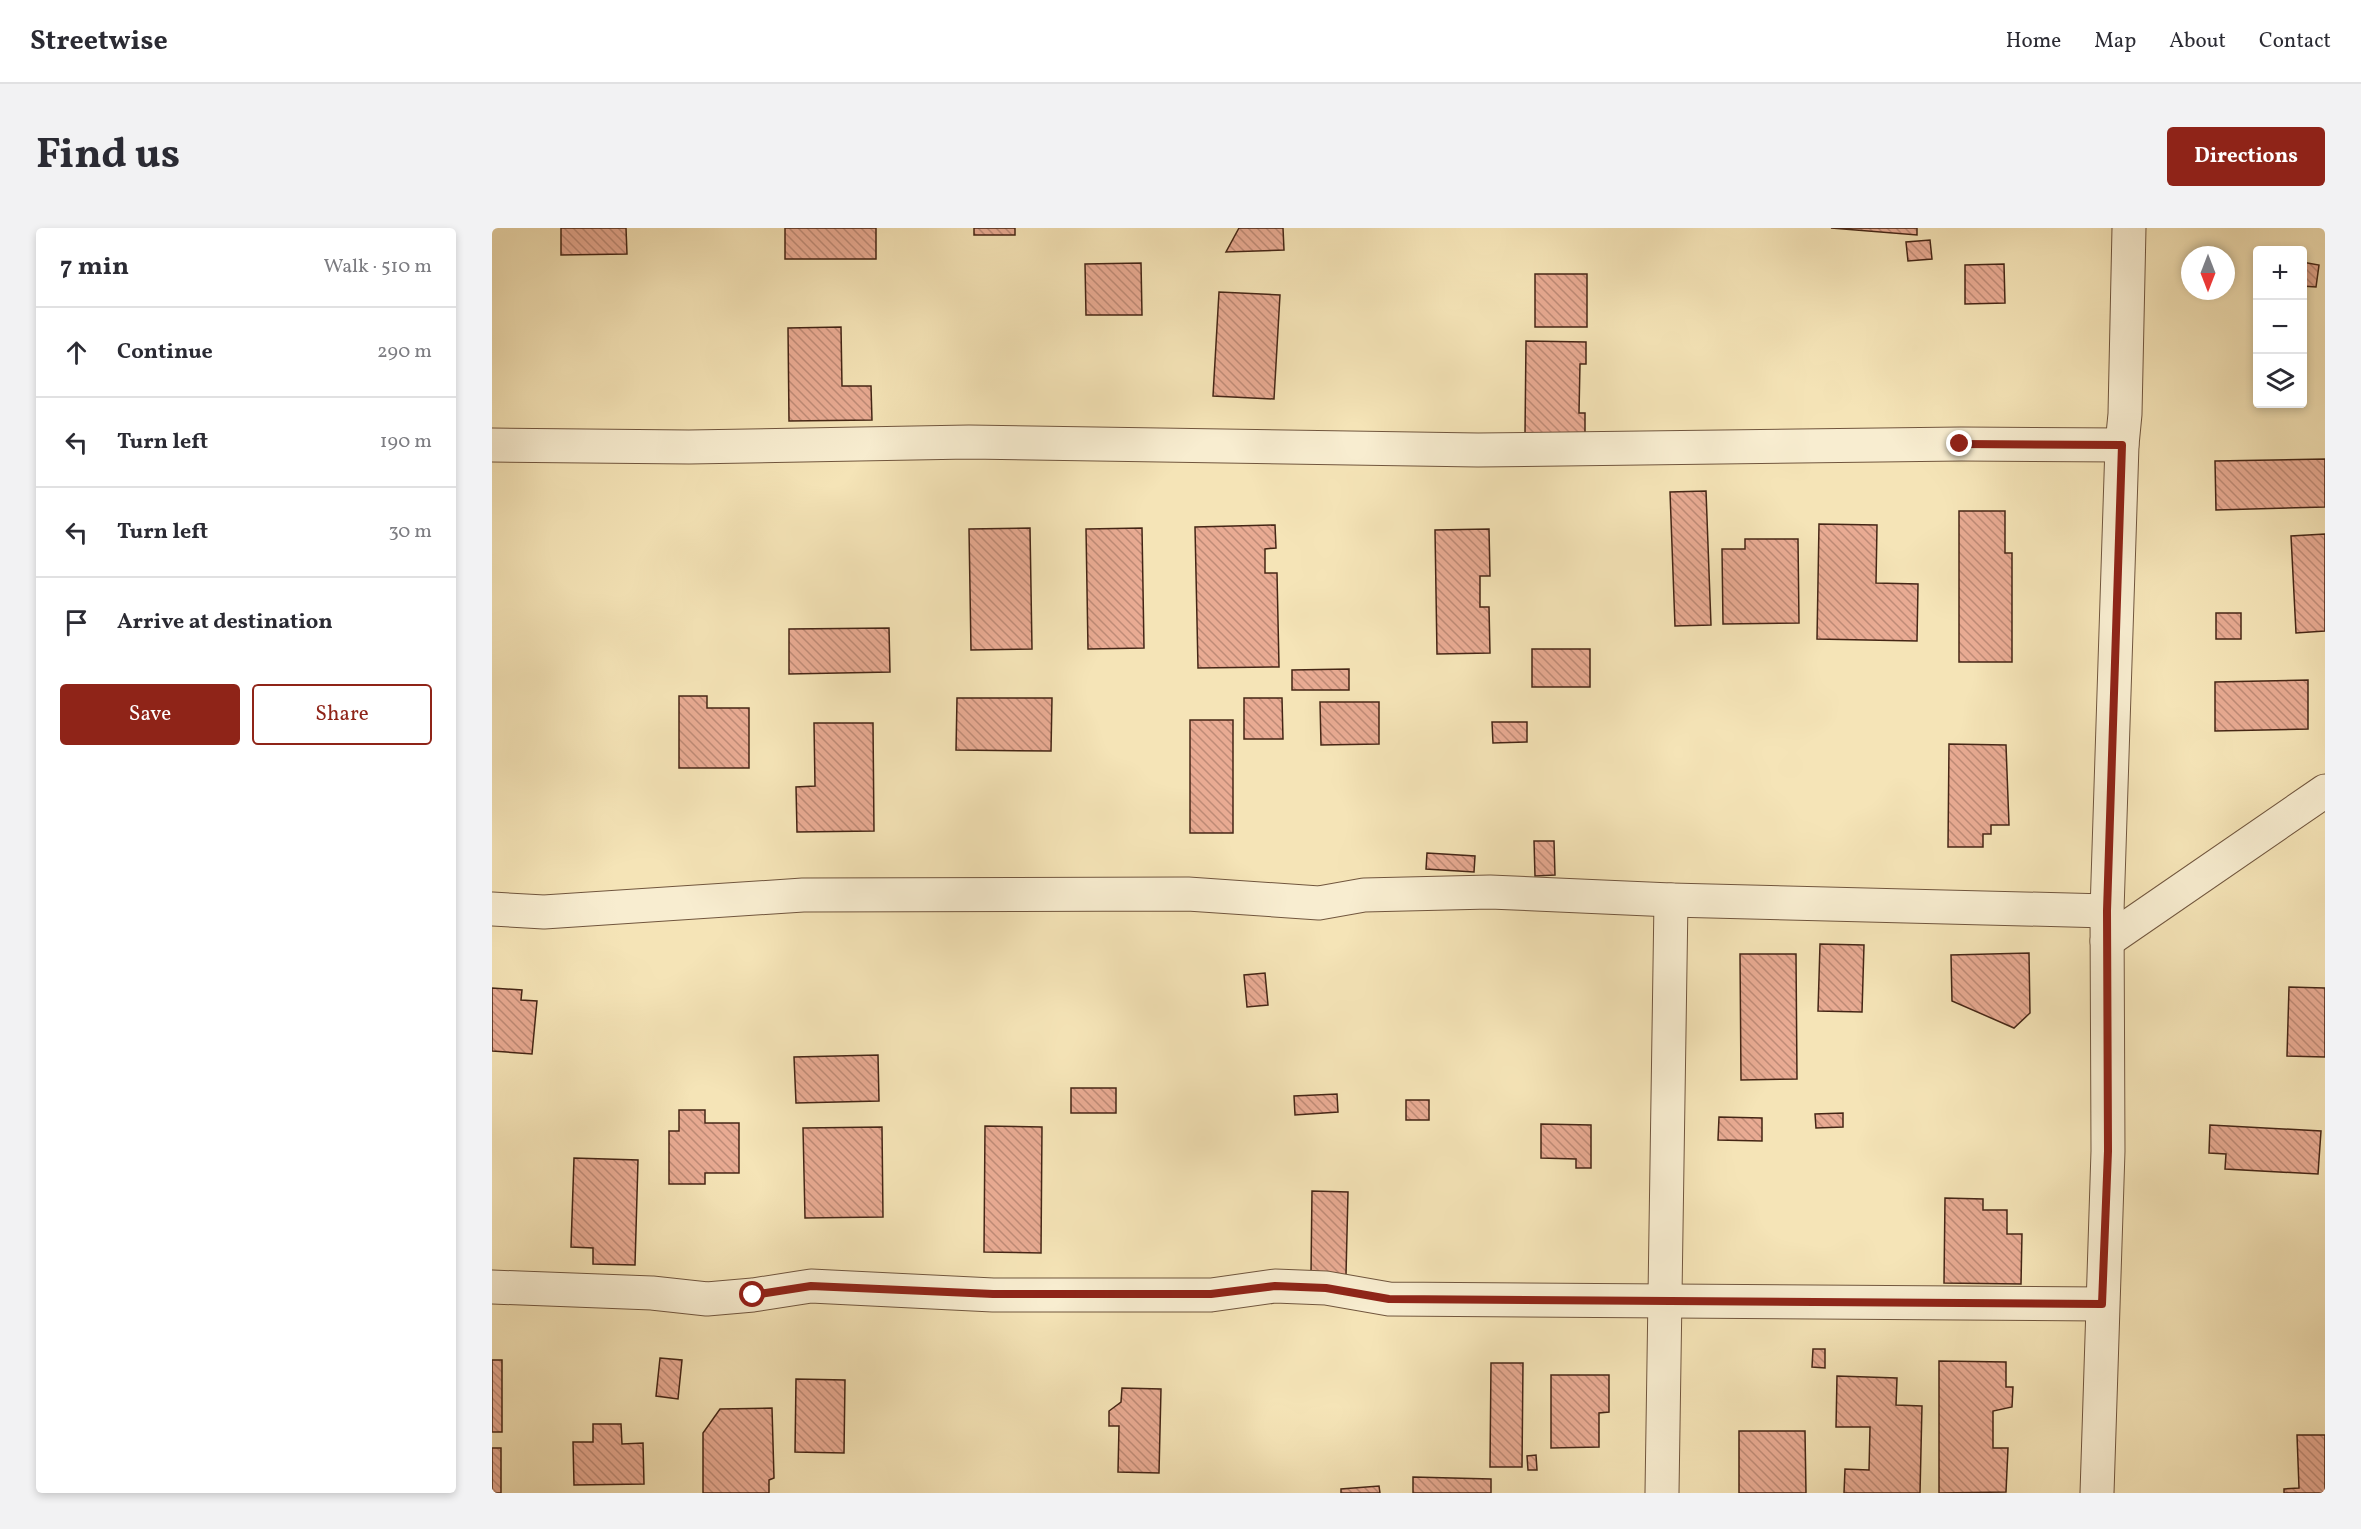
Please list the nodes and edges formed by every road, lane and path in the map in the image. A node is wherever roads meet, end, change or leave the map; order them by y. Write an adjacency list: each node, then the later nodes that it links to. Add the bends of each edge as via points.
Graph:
1 (2129, 228): 3 (street)
2 (492, 445): 3 (street, via 689,447 969,442 1478,450)
3 (2122, 445): 7 (street)
4 (2325, 791): 7 (street)
5 (1671, 900): 6 (street, via 1490,892 1364,895 1319,903 1188,894 803,895 544,912); 7 (street); 9 (street)
6 (492, 909)
7 (2107, 926): 10 (street, via 2108,1151)
8 (492, 1287): 9 (street, via 708,1299 811,1286 993,1294 1211,1294 1275,1286 1326,1288 1389,1299)
9 (1666, 1302): 10 (street); 11 (street)
10 (2102, 1304): 12 (street)
11 (1662, 1493)
12 (2097, 1493)

